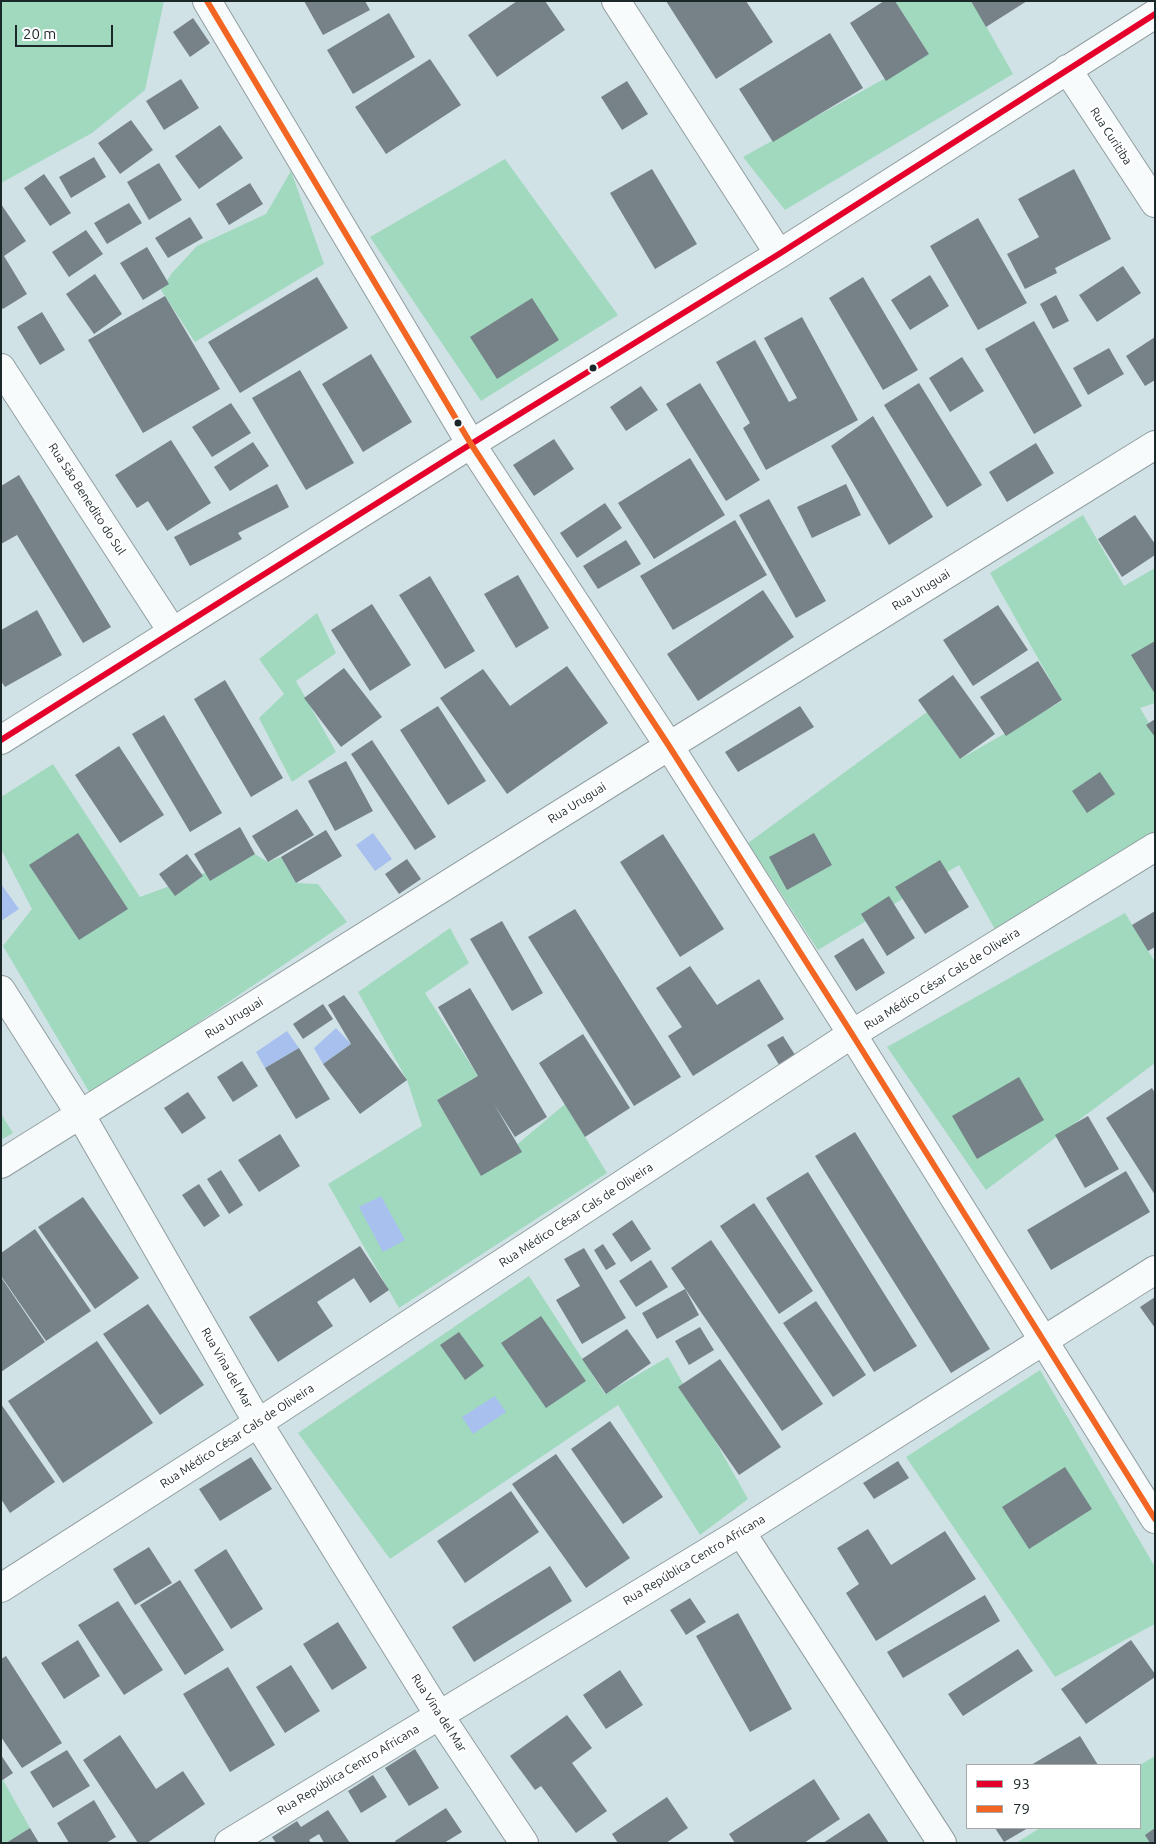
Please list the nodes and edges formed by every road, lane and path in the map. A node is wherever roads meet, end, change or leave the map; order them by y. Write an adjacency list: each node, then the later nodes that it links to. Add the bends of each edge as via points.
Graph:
1 (207, 1): 8 (street)
2 (616, 1): 6 (street)
3 (1155, 14): 4 (street)
4 (1067, 69): 5 (street, Rua Curitiba); 6 (street)
5 (1155, 203)
6 (779, 254): 8 (street)
7 (1, 368): 10 (street, Rua São Benedito do Sul)
8 (471, 444): 10 (street); 12 (street)
9 (1155, 445): 12 (street, Rua Uruguai)
10 (172, 631): 11 (street)
11 (1, 740)
12 (669, 746): 15 (street); 16 (street, Rua Uruguai)
13 (1155, 847): 15 (street, Rua Médico César Cals de Oliveira)
14 (1, 990): 16 (street, Rua Vina del Mar)
15 (852, 1034): 19 (street); 20 (street, Rua Médico César Cals de Oliveira)
16 (80, 1114): 17 (street, Rua Uruguai); 20 (street, Rua Vina del Mar)
17 (1, 1164)
18 (1155, 1270): 19 (street, Rua República Centro Africana)
19 (1044, 1341): 21 (street); 22 (street, Rua República Centro Africana)
20 (258, 1423): 23 (street, Rua Médico César Cals de Oliveira); 24 (street, Rua Vina del Mar)
21 (1155, 1519)
22 (741, 1532): 24 (street, Rua República Centro Africana); 27 (street)
23 (1, 1588)
24 (439, 1715): 25 (street, Rua República Centro Africana); 26 (street, Rua Vina del Mar)
25 (229, 1843)
26 (524, 1843)
27 (942, 1843)

